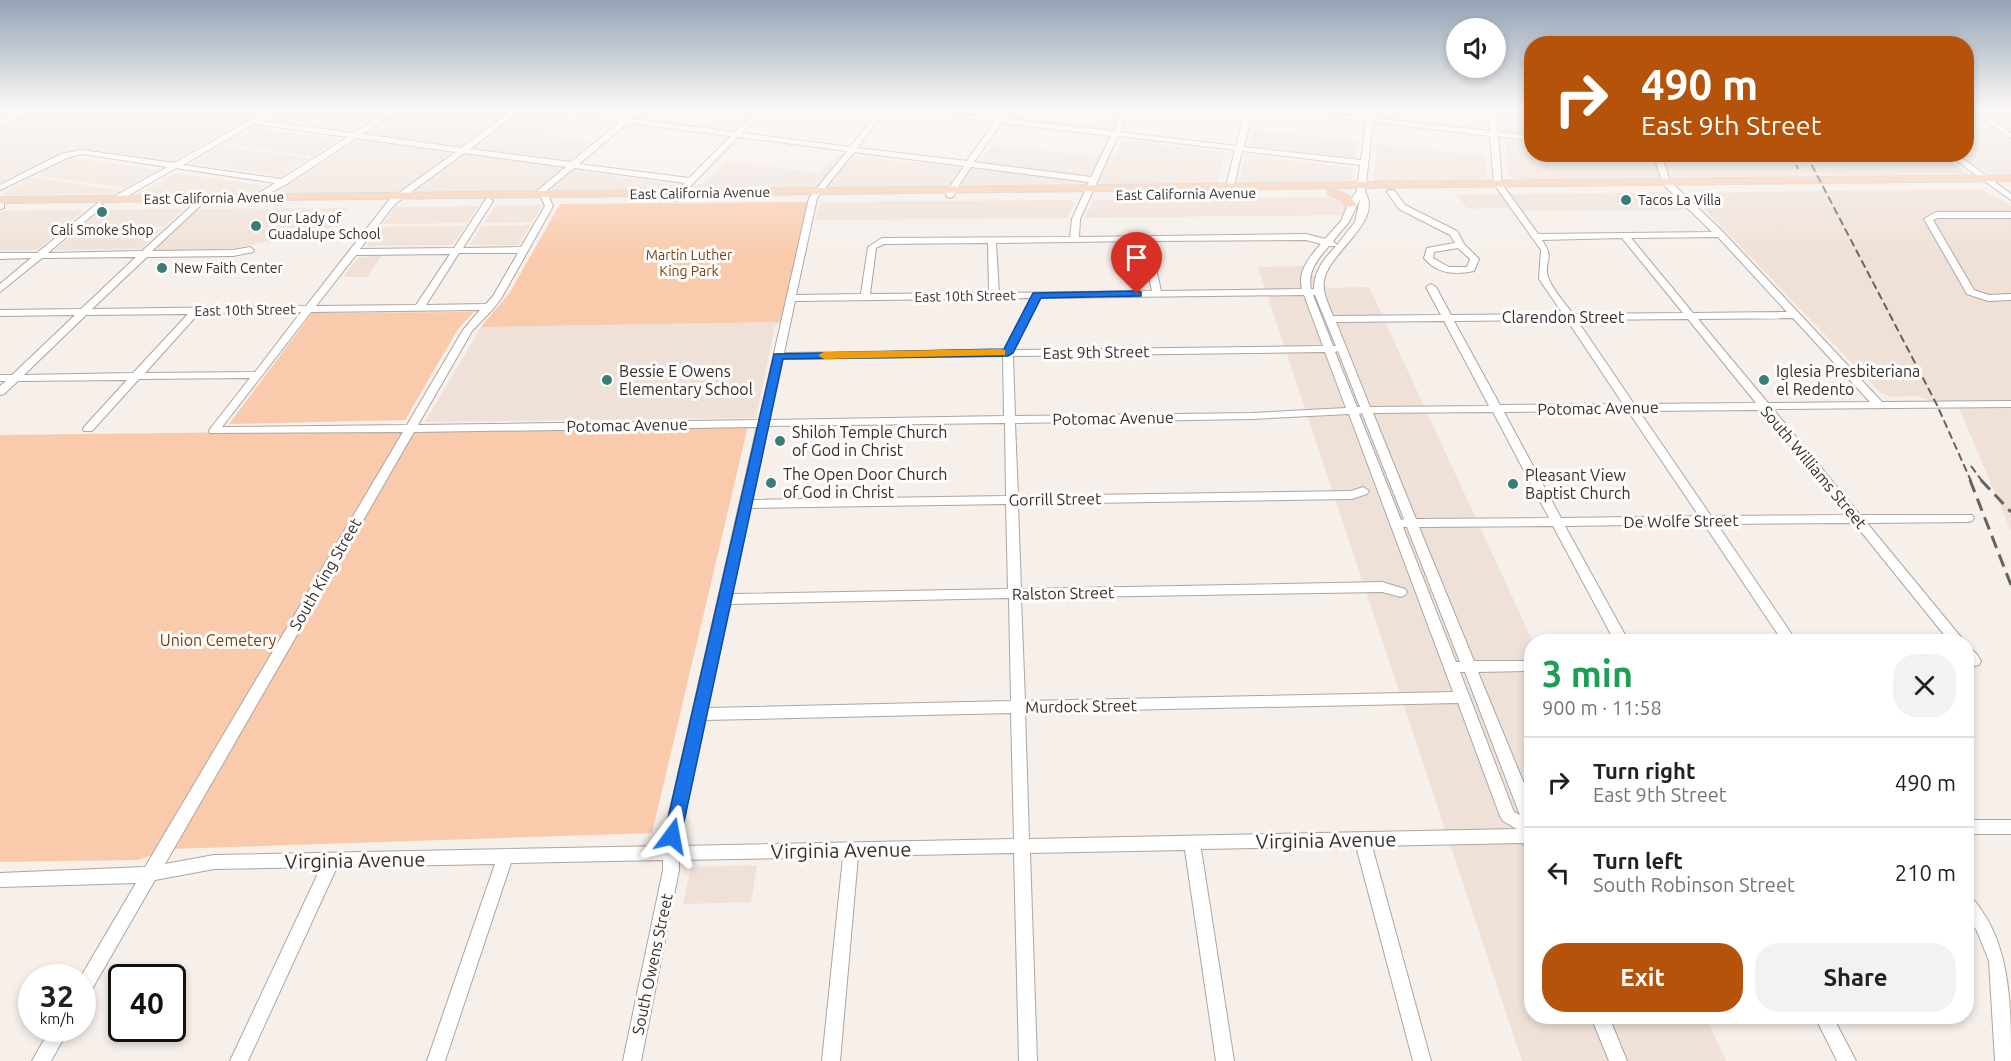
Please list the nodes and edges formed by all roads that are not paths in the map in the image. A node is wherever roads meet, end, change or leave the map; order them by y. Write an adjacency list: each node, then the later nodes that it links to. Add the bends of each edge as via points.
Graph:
1 (60, 159): 30 (street)
2 (126, 159): 22 (street)
3 (190, 159): 22 (street)
4 (321, 159): 26 (street)
5 (451, 159): 44 (street)
6 (526, 159): 21 (street)
7 (582, 159): 21 (street)
8 (712, 159): 24 (street)
9 (843, 159): 37 (street)
10 (926, 159): 20 (street)
11 (973, 159): 20 (street)
12 (1105, 159): 31 (street)
13 (1236, 159): 33 (street)
14 (1324, 159): 19 (street)
15 (1365, 159): 19 (street)
16 (1497, 159): 29 (street)
17 (1660, 162): 28 (street)
18 (1962, 162): 25 (street)
19 (1364, 163): 32 (street)
20 (970, 164): 31 (street); 36 (street)
21 (574, 165): 24 (street); 41 (street, via 543,190)
22 (177, 166): 26 (street); 43 (street)
23 (2011, 178): 25 (main road, East California Avenue)
24 (690, 181): 38 (street)
25 (1987, 181): 27 (main road, East California Avenue); 28 (main road, East California Avenue); 42 (street)
26 (284, 182): 40 (street)
27 (2011, 184)
28 (1669, 185): 29 (main road, East California Avenue); 53 (street)
29 (1500, 187): 32 (main road, East California Avenue); 35 (main road, East California Avenue); 55 (street)
30 (0, 188)
31 (1091, 188): 33 (main road, East California Avenue); 36 (main road, East California Avenue); 57 (street, via 1074,223)
32 (1361, 189): 33 (main road, East California Avenue); 34 (main road, East California Avenue); 35 (main road, East California Avenue); 50 (street); 61 (street, via 1364,198 1358,224)
33 (1228, 191): 34 (main road, East California Avenue)
34 (1332, 192): 50 (main road)
35 (1391, 192): 60 (street, via 1406,211 1454,233)
36 (951, 194): 37 (main road, East California Avenue)
37 (814, 195): 38 (main road, East California Avenue); 78 (street, South Owens Street)
38 (675, 196): 41 (main road, East California Avenue)
39 (245, 198): 40 (main road, East California Avenue); 43 (main road, East California Avenue); 48 (main road)
40 (257, 198): 44 (main road, East California Avenue)
41 (545, 198): 44 (main road, East California Avenue); 46 (main road, East California Avenue); 63 (street, South King Street, via 549,206)
42 (2011, 198)
43 (116, 199): 47 (main road, East California Avenue)
44 (396, 199): 46 (main road, East California Avenue); 48 (main road, East California Avenue); 65 (street)
45 (0, 200): 47 (main road, East California Avenue)
46 (489, 201): 64 (street)
47 (58, 202): 49 (main road, East California Avenue); 51 (main road, East California Avenue)
48 (197, 204): 49 (main road, East California Avenue); 66 (street)
49 (99, 205): 67 (street)
50 (1352, 205): 59 (street, via 1347,219)
51 (0, 206)
52 (2011, 215): 77 (street, via 1936,215 1928,219 1970,292 1988,298)
53 (1720, 234): 54 (street); 85 (street)
54 (1625, 236): 55 (street); 86 (street, South Williams Street)
55 (1537, 237): 87 (street, via 1546,255 1544,279)
56 (1145, 238): 57 (street); 59 (street, via 1306,237); 73 (street)
57 (1074, 239): 58 (street)
58 (992, 240): 75 (street); 76 (street, via 885,241 872,247)
59 (1328, 242): 61 (street); 71 (street, via 1309,265)
60 (1460, 245): 60 (street, via 1435,248 1428,252 1428,258 1446,269 1469,270 1475,259)
61 (1340, 246): 72 (street, via 1324,269)
62 (250, 250): 66 (street)
63 (524, 250): 64 (street); 79 (street, South King Street)
64 (456, 251): 65 (street); 80 (street)
65 (352, 252): 81 (street)
66 (144, 254): 67 (street); 83 (street)
67 (39, 255): 68 (street); 70 (street)
68 (0, 256)
69 (1431, 287): 88 (street)
70 (0, 289)
71 (1307, 292): 72 (street, East 10th Street); 73 (street, East 10th Street); 90 (street)
72 (1319, 292): 89 (street)
73 (1158, 294): 74 (street, East 10th Street)
74 (1037, 295): 75 (street, East 10th Street); 92 (street)
75 (994, 296): 76 (street, East 10th Street)
76 (865, 297): 78 (street, East 10th Street)
77 (2011, 297)
78 (791, 298): 93 (street, South Owens Street)
79 (490, 307): 80 (street, East 10th Street); 108 (street, South King Street, via 468,330)
80 (418, 308): 81 (street, East 10th Street)
81 (307, 309): 82 (street, East 10th Street); 94 (street)
82 (196, 310): 83 (street, East 10th Street); 95 (street)
83 (84, 312): 84 (street, East 10th Street); 97 (street)
84 (0, 313)
85 (1796, 315): 86 (street, Clarendon Street); 100 (street)
86 (1691, 316): 87 (street, Clarendon Street); 101 (street, South Williams Street)
87 (1569, 317): 88 (street, Clarendon Street); 102 (street)
88 (1448, 318): 89 (street, Clarendon Street); 103 (street)
89 (1330, 319): 91 (street)
90 (1329, 349): 91 (street, East 9th Street); 92 (street, East 9th Street); 105 (street)
91 (1342, 349): 104 (street)
92 (1008, 353): 93 (street, East 9th Street); 106 (street)
93 (778, 356): 107 (street, South Owens Street)
94 (256, 375): 95 (street); 108 (street, Potomac Avenue, via 214,431)
95 (136, 376): 97 (street); 109 (street)
96 (0, 378): 97 (street)
97 (15, 378): 98 (street)
98 (0, 392)
99 (2011, 404): 100 (street, Potomac Avenue)
100 (1879, 405): 101 (street, Potomac Avenue)
101 (1764, 407): 102 (street, Potomac Avenue); 114 (street, South Williams Street)
102 (1631, 408): 103 (street, Potomac Avenue); 115 (street)
103 (1497, 409): 104 (street, Potomac Avenue); 116 (street)
104 (1366, 410): 105 (street, Potomac Avenue); 117 (street)
105 (1352, 411): 106 (street, Potomac Avenue); 118 (street)
106 (1009, 420): 107 (street, Potomac Avenue); 111 (street)
107 (763, 423): 108 (street, Potomac Avenue); 112 (street, South Owens Street)
108 (410, 428): 143 (street, South King Street)
109 (88, 429)
110 (1363, 491): 111 (street, Gorrill Street, via 1352,495)
111 (1011, 500): 112 (street, Gorrill Street); 120 (street)
112 (746, 504): 121 (street, South Owens Street)
113 (1968, 518): 114 (street, De Wolfe Street)
114 (1857, 519): 115 (street, De Wolfe Street); 124 (street, South Williams Street)
115 (1708, 520): 116 (street, De Wolfe Street); 123 (street)
116 (1558, 522): 117 (street, De Wolfe Street); 122 (street)
117 (1412, 523): 118 (street, De Wolfe Street); 127 (street)
118 (1395, 524): 126 (street)
119 (1401, 592): 120 (street, Ralston Street, via 1382,587)
120 (1014, 594): 121 (street, Ralston Street); 129 (street)
121 (725, 599): 130 (street, South Owens Street)
122 (1618, 634)
123 (1785, 634)
124 (1951, 634)
125 (1524, 666): 127 (street)
126 (1450, 667): 127 (street); 128 (street)
127 (1469, 667): 131 (street)
128 (1462, 697): 129 (street, Murdock Street); 134 (street, via 1508,816)
129 (1017, 708): 130 (street, Murdock Street); 138 (street)
130 (701, 714): 140 (street, South Owens Street, via 672,836)
131 (1524, 804)
132 (1974, 827): 133 (street)
133 (2011, 827)
134 (1524, 832)
135 (1524, 836): 136 (street, Virginia Avenue)
136 (1362, 840): 137 (street, Virginia Avenue); 157 (street)
137 (1192, 843): 138 (street, Virginia Avenue); 156 (street)
138 (1022, 846): 139 (street, Virginia Avenue); 155 (street)
139 (850, 850): 140 (street, Virginia Avenue); 154 (street)
140 (672, 854): 141 (street, Virginia Avenue); 153 (street, South Owens Street)
141 (506, 857): 142 (street, Virginia Avenue); 152 (street)
142 (332, 861): 143 (street, Virginia Avenue, via 214,862); 151 (street)
143 (151, 873): 144 (street, Virginia Avenue); 146 (street, South King Street)
144 (0, 880)
145 (1974, 913): 160 (street, via 1997,961)
146 (96, 966)
147 (1603, 1024): 158 (street)
148 (1828, 1024): 159 (street)
149 (52, 1042): 150 (street)
150 (41, 1061)
151 (239, 1061)
152 (436, 1061)
153 (632, 1061)
154 (831, 1061)
155 (1028, 1061)
156 (1225, 1061)
157 (1422, 1061)
158 (1618, 1061)
159 (1847, 1061)
160 (2004, 1061)

